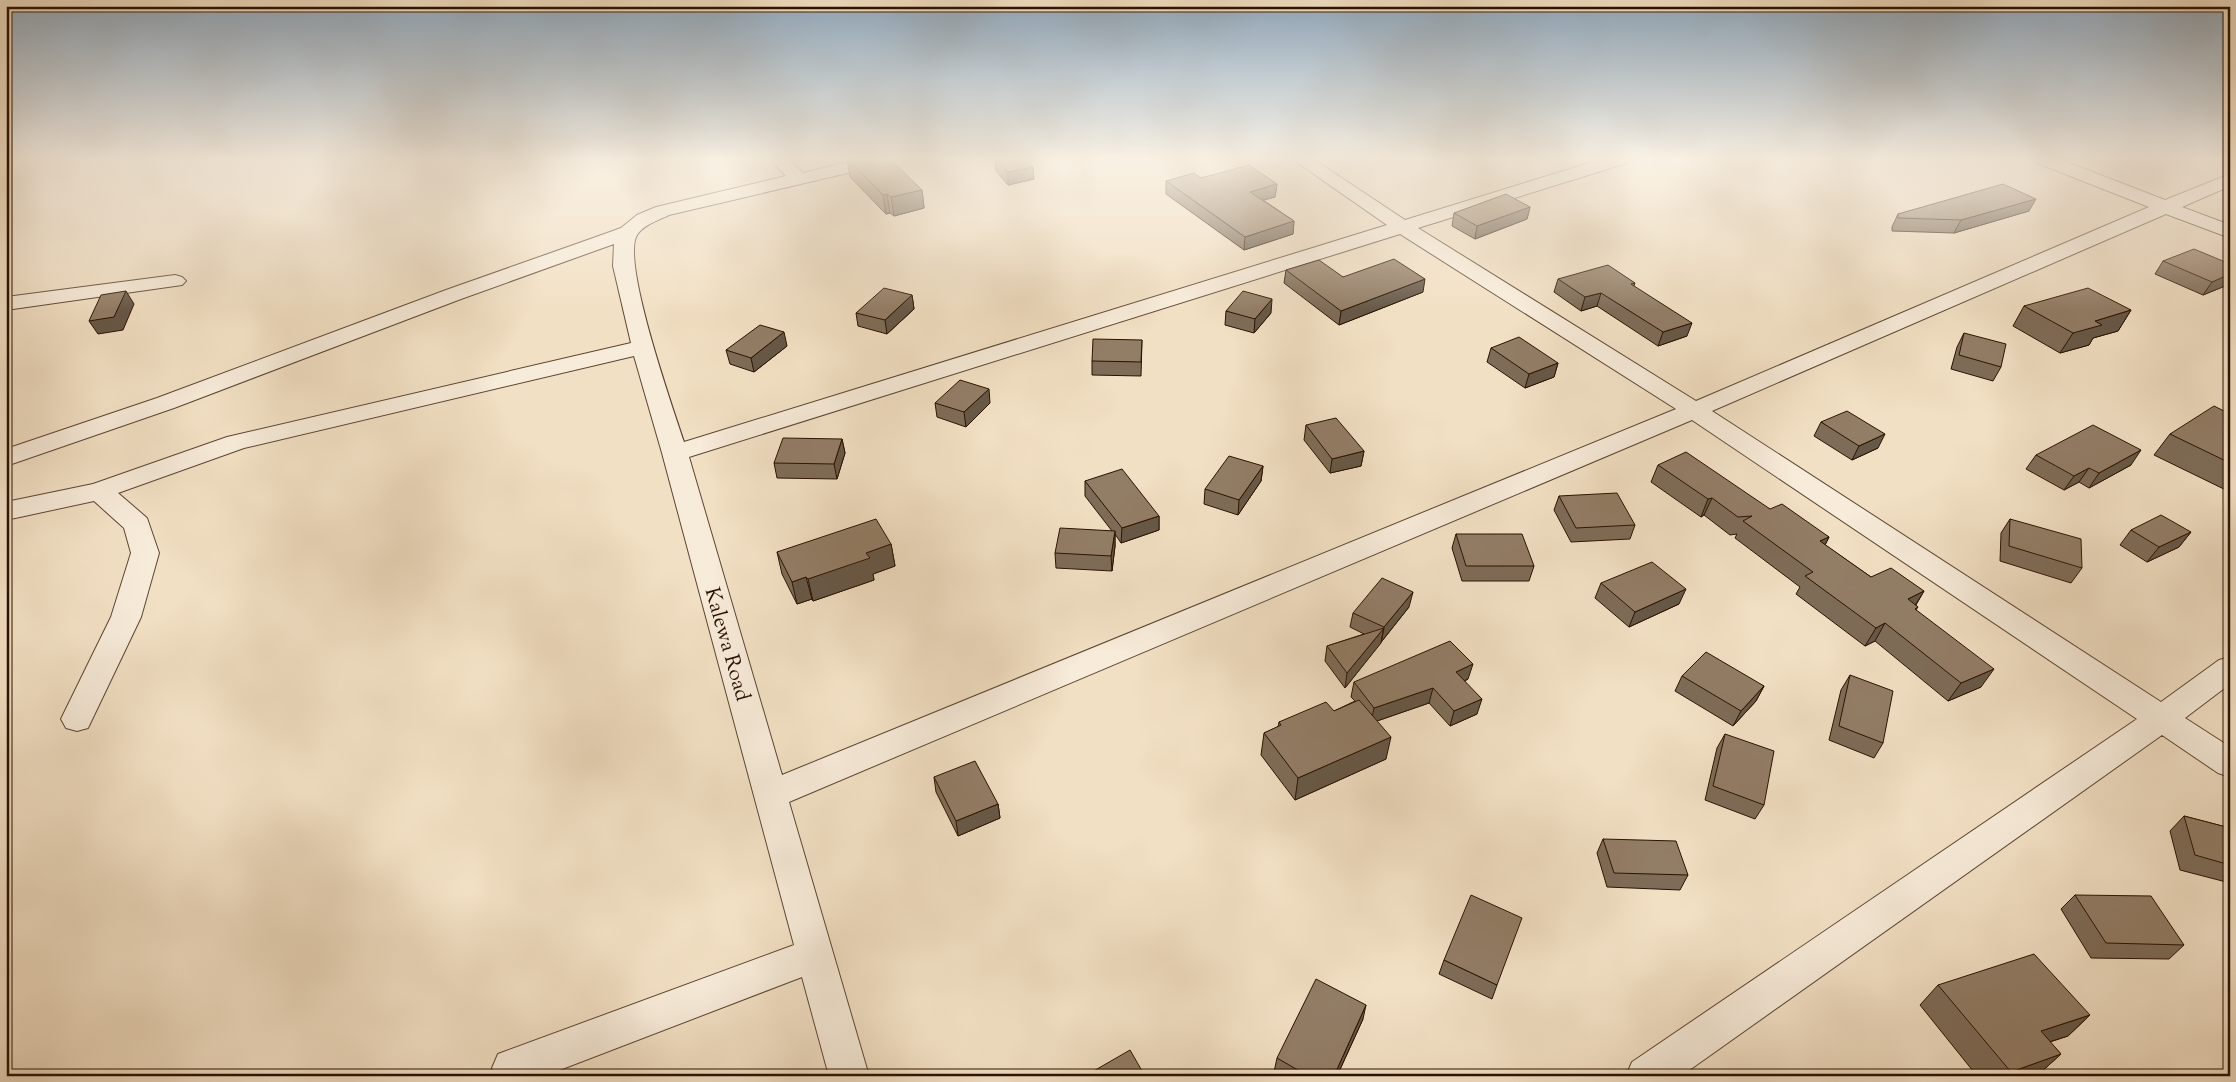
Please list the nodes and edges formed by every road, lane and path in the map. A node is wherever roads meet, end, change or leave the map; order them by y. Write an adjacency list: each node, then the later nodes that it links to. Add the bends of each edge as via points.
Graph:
1 (674, 209): 6 (street)
2 (1376, 209): 7 (street)
3 (1458, 209): 7 (street)
4 (2158, 209): 12 (street)
5 (2171, 209): 8 (street)
6 (636, 225): 11 (street, Kalewa Road, via 623,247 623,266); 14 (street, via 558,260)
7 (1402, 227): 12 (street); 13 (street)
8 (2230, 232)
9 (175, 281): 10 (street)
10 (6, 304)
11 (643, 347): 13 (street, Kalewa Road); 15 (street, via 236,442)
12 (1694, 410): 19 (street); 21 (street)
13 (675, 453): 21 (street, Kalewa Road)
14 (6, 458)
15 (98, 491): 16 (street); 18 (street, via 137,524 145,553 126,616)
16 (6, 511)
17 (2230, 668): 19 (street)
18 (77, 719)
19 (2160, 720): 20 (street); 25 (street)
20 (2230, 764)
21 (770, 795): 22 (street, Kalewa Road)
22 (815, 955): 23 (street); 24 (street, Kalewa Road)
23 (512, 1068)
24 (849, 1076)
25 (1646, 1076)

